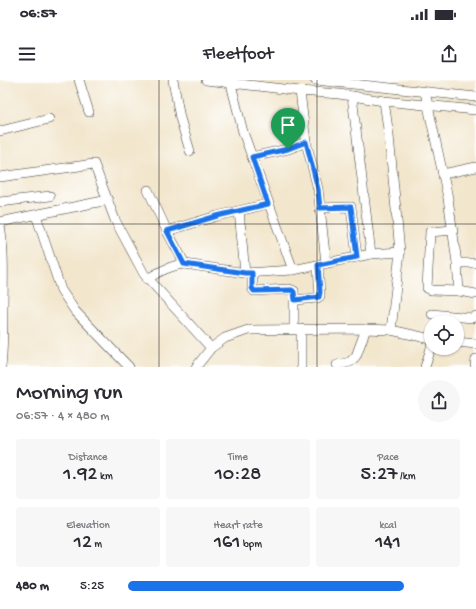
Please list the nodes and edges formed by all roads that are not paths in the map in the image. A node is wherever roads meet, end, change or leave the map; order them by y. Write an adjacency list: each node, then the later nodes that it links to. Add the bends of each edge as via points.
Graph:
1 (79, 80): 14 (street)
2 (173, 80): 18 (street, via 180,118)
3 (206, 80): 5 (street)
4 (315, 80): 6 (street)
5 (230, 82): 7 (street); 19 (street)
6 (363, 82): 8 (street)
7 (300, 91): 9 (street); 17 (street)
8 (425, 92): 10 (street); 12 (street)
9 (352, 96): 11 (street); 36 (street)
10 (476, 97)
11 (384, 101): 12 (street); 35 (street)
12 (428, 106): 13 (street); 21 (street)
13 (476, 110)
14 (89, 112)
15 (49, 119): 16 (street)
16 (0, 131)
17 (306, 142): 19 (street); 28 (street)
18 (190, 151)
19 (252, 157): 27 (street)
20 (476, 167): 21 (street)
21 (443, 174): 33 (street)
22 (0, 177): 25 (street, via 94,164)
23 (148, 190): 34 (street)
24 (50, 196): 26 (street)
25 (108, 200): 30 (street); 44 (street, via 115,220)
26 (0, 202)
27 (268, 204): 29 (street); 42 (street)
28 (320, 208): 37 (street, via 351,207); 41 (street)
29 (239, 211): 34 (street); 43 (street)
30 (36, 215): 31 (street); 62 (street, via 61,290 75,311)
31 (0, 222)
32 (0, 225): 57 (street, via 4,262)
33 (453, 230): 38 (street); 45 (street, via 430,232 427,288)
34 (167, 231): 40 (street)
35 (400, 252): 36 (street); 52 (street)
36 (371, 254): 37 (street)
37 (357, 257): 41 (street)
38 (457, 263): 39 (street); 45 (street)
39 (476, 263)
40 (184, 264): 43 (street); 44 (street, via 166,269)
41 (322, 264): 42 (street); 47 (street, via 320,296)
42 (292, 270): 43 (street)
43 (249, 273): 47 (street, via 254,291 292,290)
44 (147, 279): 56 (street)
45 (460, 291): 46 (street)
46 (476, 294)
47 (295, 300): 50 (street)
48 (432, 314): 49 (street, via 472,318)
49 (476, 316)
50 (298, 329): 51 (street); 56 (street, via 248,330 225,338); 64 (street)
51 (366, 329): 52 (street); 60 (street, via 356,356 350,362)
52 (391, 330): 53 (street)
53 (424, 337)
54 (464, 343): 55 (street)
55 (476, 344)
56 (211, 348): 63 (street)
57 (2, 350): 61 (street)
58 (429, 355): 65 (street)
59 (476, 360): 66 (street)
60 (336, 365)
61 (2, 367)
62 (129, 367)
63 (196, 367)
64 (301, 367)
65 (425, 367)
66 (475, 367)

